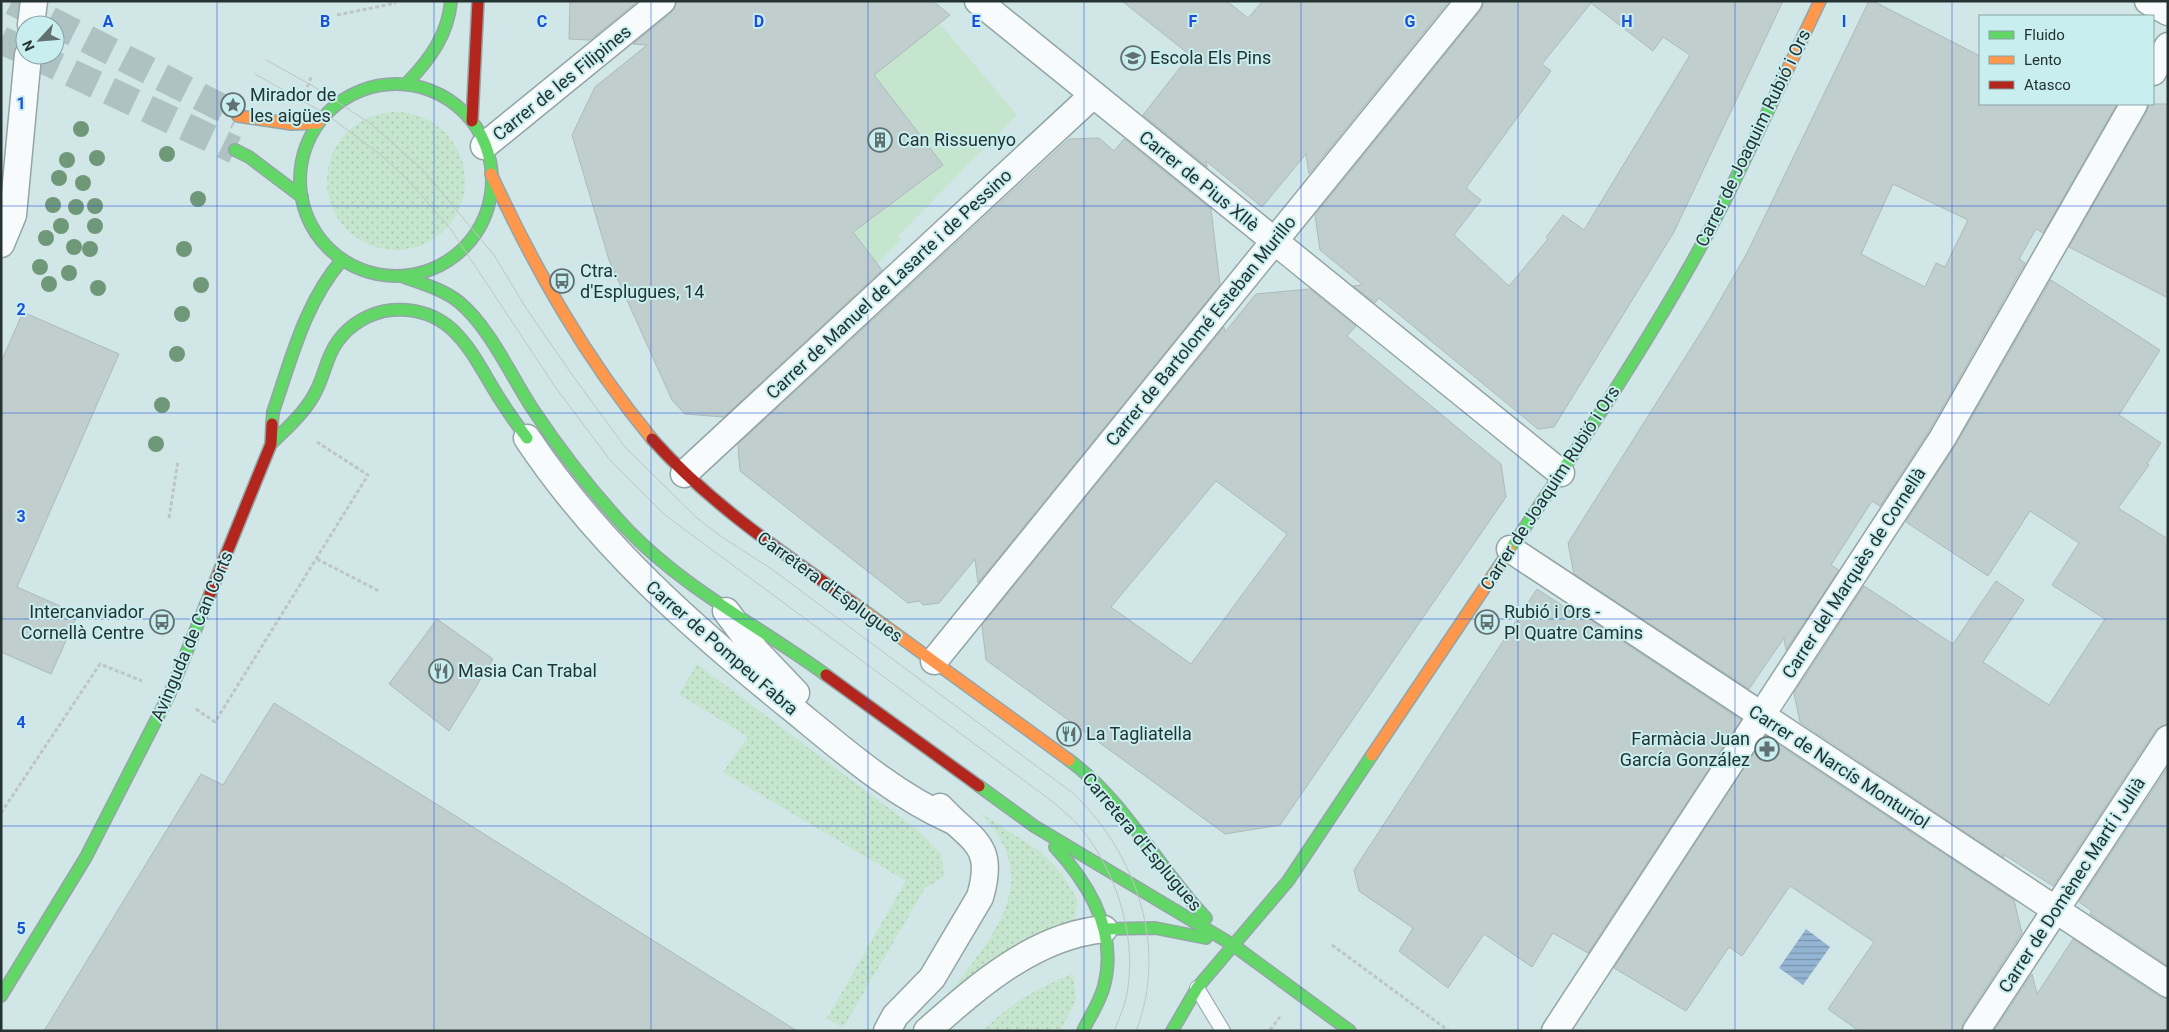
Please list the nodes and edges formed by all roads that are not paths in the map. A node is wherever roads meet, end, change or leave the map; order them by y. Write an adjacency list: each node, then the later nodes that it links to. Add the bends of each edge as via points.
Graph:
1 (34, 1): 10 (street)
2 (452, 1): 14 (street, via 445,32 437,48)
3 (478, 1): 18 (street)
4 (662, 1): 20 (street, Carrer de les Filipines)
5 (978, 1): 15 (street, Carrer de Pius XIIè)
6 (1469, 1): 24 (street, Carrer de Bartolomé Esteban Murillo)
7 (1820, 1): 31 (street, Carrer de Joaquim Rubió i Ors, via 1737,178 1691,264 1602,412)
8 (2148, 1): 9 (street)
9 (2168, 12)
10 (32, 15)
11 (2168, 46): 13 (street)
12 (27, 65): 25 (street, via 13,215)
13 (2154, 70)
14 (408, 82): 18 (street, via 448,99); 19 (street, via 364,90 340,103)
15 (1093, 95): 24 (street, Carrer de Pius XIIè); 32 (street, Carrer de Manuel de Lasarte i de Pessino)
16 (2133, 105): 36 (street, Carrer del Marquès de Cornellà, via 1942,439)
17 (238, 116): 19 (street, via 292,124)
18 (472, 122): 20 (street)
19 (318, 123): 23 (street, via 302,159)
20 (484, 146): 22 (street)
21 (235, 150): 23 (street)
22 (491, 174): 27 (street, via 484,218 464,248 427,270); 32 (street, Carretera d'Esplugues, via 546,289 590,358 630,414)
23 (302, 197): 26 (street, via 315,231)
24 (1274, 241): 31 (street, Carrer de Pius XIIè); 35 (street, Carrer de Bartolomé Esteban Murillo)
25 (1, 244)
26 (342, 260): 27 (street, via 377,274); 29 (street, Avinguda de Can Corts, via 328,276 302,329 273,412)
27 (401, 276): 30 (street, Carretera d'Esplugues, via 439,290 458,301 475,317 533,409)
28 (526, 438): 29 (street, Carrer de Pompeu Fabra, via 456,330 424,312 389,310 364,319 343,334 328,356 316,392); 30 (street, Carrer de Pompeu Fabra); 38 (street, Carrer de Pompeu Fabra, via 565,493 612,548 703,634 867,767 919,805)
29 (271, 444): 45 (street, Avinguda de Can Corts, via 170,693 86,857)
30 (576, 468): 34 (street, Carretera d'Esplugues, via 627,529 661,562)
31 (1561, 473): 33 (street, Carrer de Joaquim Rubió i Ors)
32 (684, 474): 35 (street, Carretera d'Esplugues, via 736,518)
33 (1510, 549): 36 (street, Carrer de Narcís Monturiol); 42 (street, Carrer de Joaquim Rubió i Ors, via 1288,882)
34 (725, 610): 38 (street, Carrer de Pompeu Fabra, via 756,650 800,696 927,794); 39 (street, Carretera d'Esplugues, via 790,649)
35 (934, 661): 42 (street, Carretera d'Esplugues, via 1080,768 1109,797 1186,898)
36 (1761, 715): 40 (street, Carrer de Narcís Monturiol); 52 (street, Carrer del Marquès de Cornellà)
37 (2168, 739): 40 (street, Carrer de Domènec Martí i Julià)
38 (952, 820): 46 (street, Carrer de Pompeu Fabra, via 975,839 982,851 986,863 982,892 932,978 895,1016)
39 (1034, 826): 41 (street, via 1078,874 1094,901); 42 (street, Carretera d'Esplugues)
40 (2056, 910): 43 (street, Carrer de Narcís Monturiol); 53 (street, Carrer de Domènec Martí i Julià)
41 (1104, 929): 42 (street, Carretera d'Esplugues, via 1147,927 1186,932); 47 (street, via 1066,936 1037,950 979,987); 48 (street, via 1107,967 1104,986)
42 (1234, 945): 44 (street, Carrer de Joaquim Rubió i Ors); 51 (street)
43 (2168, 984)
44 (1197, 988): 49 (street, Carrer de Joaquim Rubió i Ors); 50 (lane)
45 (1, 996)
46 (887, 1031)
47 (927, 1031)
48 (1083, 1031)
49 (1172, 1031)
50 (1223, 1031)
51 (1350, 1031)
52 (1555, 1031)
53 (1976, 1031)

